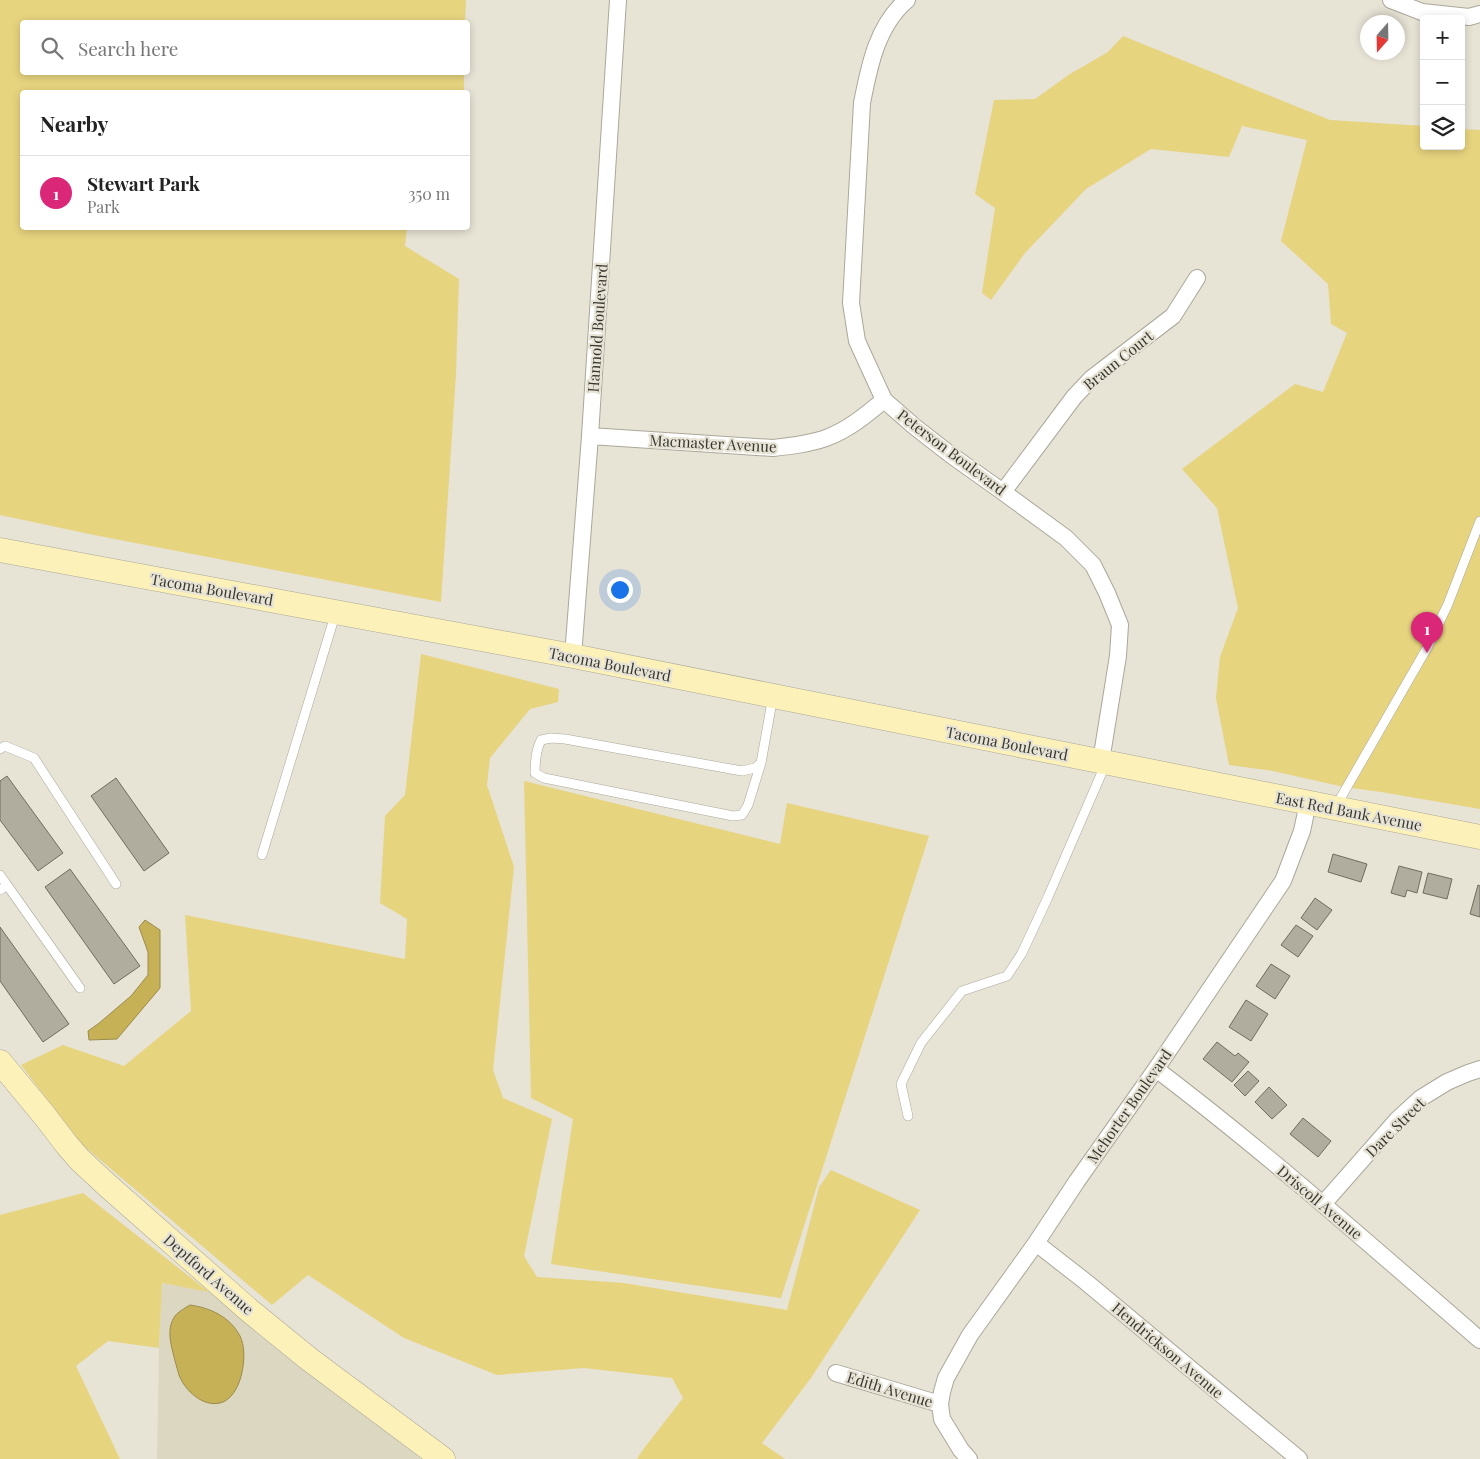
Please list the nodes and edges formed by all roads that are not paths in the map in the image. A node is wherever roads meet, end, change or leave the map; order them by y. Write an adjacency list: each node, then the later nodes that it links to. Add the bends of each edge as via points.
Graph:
1 (618, 0): 7 (street, Hannold Boulevard)
2 (907, 0): 6 (street, Peterson Boulevard, via 897,9 879,39 862,103 851,303 857,341)
3 (1391, 0): 4 (street, via 1422,12 1469,17)
4 (1480, 14)
5 (1196, 278): 8 (street, Braun Court, via 1173,316 1092,378 1074,397)
6 (884, 400): 7 (street, Macmaster Avenue, via 845,430 800,445 773,448); 8 (street, Peterson Boulevard, via 944,450)
7 (590, 436): 12 (street, Hannold Boulevard)
8 (1003, 492): 15 (street, Peterson Boulevard, via 1066,538 1093,565 1120,625)
9 (1480, 521): 19 (lane, via 1448,604 1426,648)
10 (0, 550): 11 (street, Tacoma Boulevard)
11 (336, 612): 12 (street, Tacoma Boulevard); 21 (lane)
12 (573, 656): 13 (street, Tacoma Boulevard)
13 (773, 696): 15 (street, Tacoma Boulevard); 16 (lane)
14 (0, 749): 23 (lane, via 5,746 34,758)
15 (1104, 762): 17 (street, Tacoma Boulevard); 29 (lane, via 1022,953 1007,976 962,991 921,1043 901,1084)
16 (761, 763): 16 (lane, via 742,771 551,738 541,740 538,746 535,773 544,778 733,816 742,814 748,805)
17 (1218, 785): 18 (street, East Red Bank Avenue)
18 (1308, 803): 19 (street, East Red Bank Avenue); 27 (street, Mehorter Boulevard, via 1302,831 1283,881)
19 (1335, 808): 20 (street, East Red Bank Avenue)
20 (1480, 837)
21 (262, 855)
22 (0, 875): 24 (lane)
23 (116, 884)
24 (3, 888): 25 (lane)
25 (80, 988)
26 (0, 1062): 35 (street, Deptford Avenue, via 67,1146 108,1186 250,1311)
27 (1156, 1068): 30 (street, Driscoll Avenue); 31 (street, Mehorter Boulevard)
28 (1480, 1069): 30 (street, Dare Street, via 1447,1082 1421,1098 1397,1120)
29 (908, 1116)
30 (1323, 1204): 32 (street, Driscoll Avenue)
31 (1036, 1244): 34 (street, Mehorter Boulevard, via 970,1335 946,1378); 37 (street, Hendrickson Avenue)
32 (1480, 1340)
33 (836, 1372): 34 (street, Edith Avenue)
34 (940, 1404): 36 (street, Edith Avenue, via 942,1419)
35 (443, 1459)
36 (969, 1459)
37 (1299, 1459)

